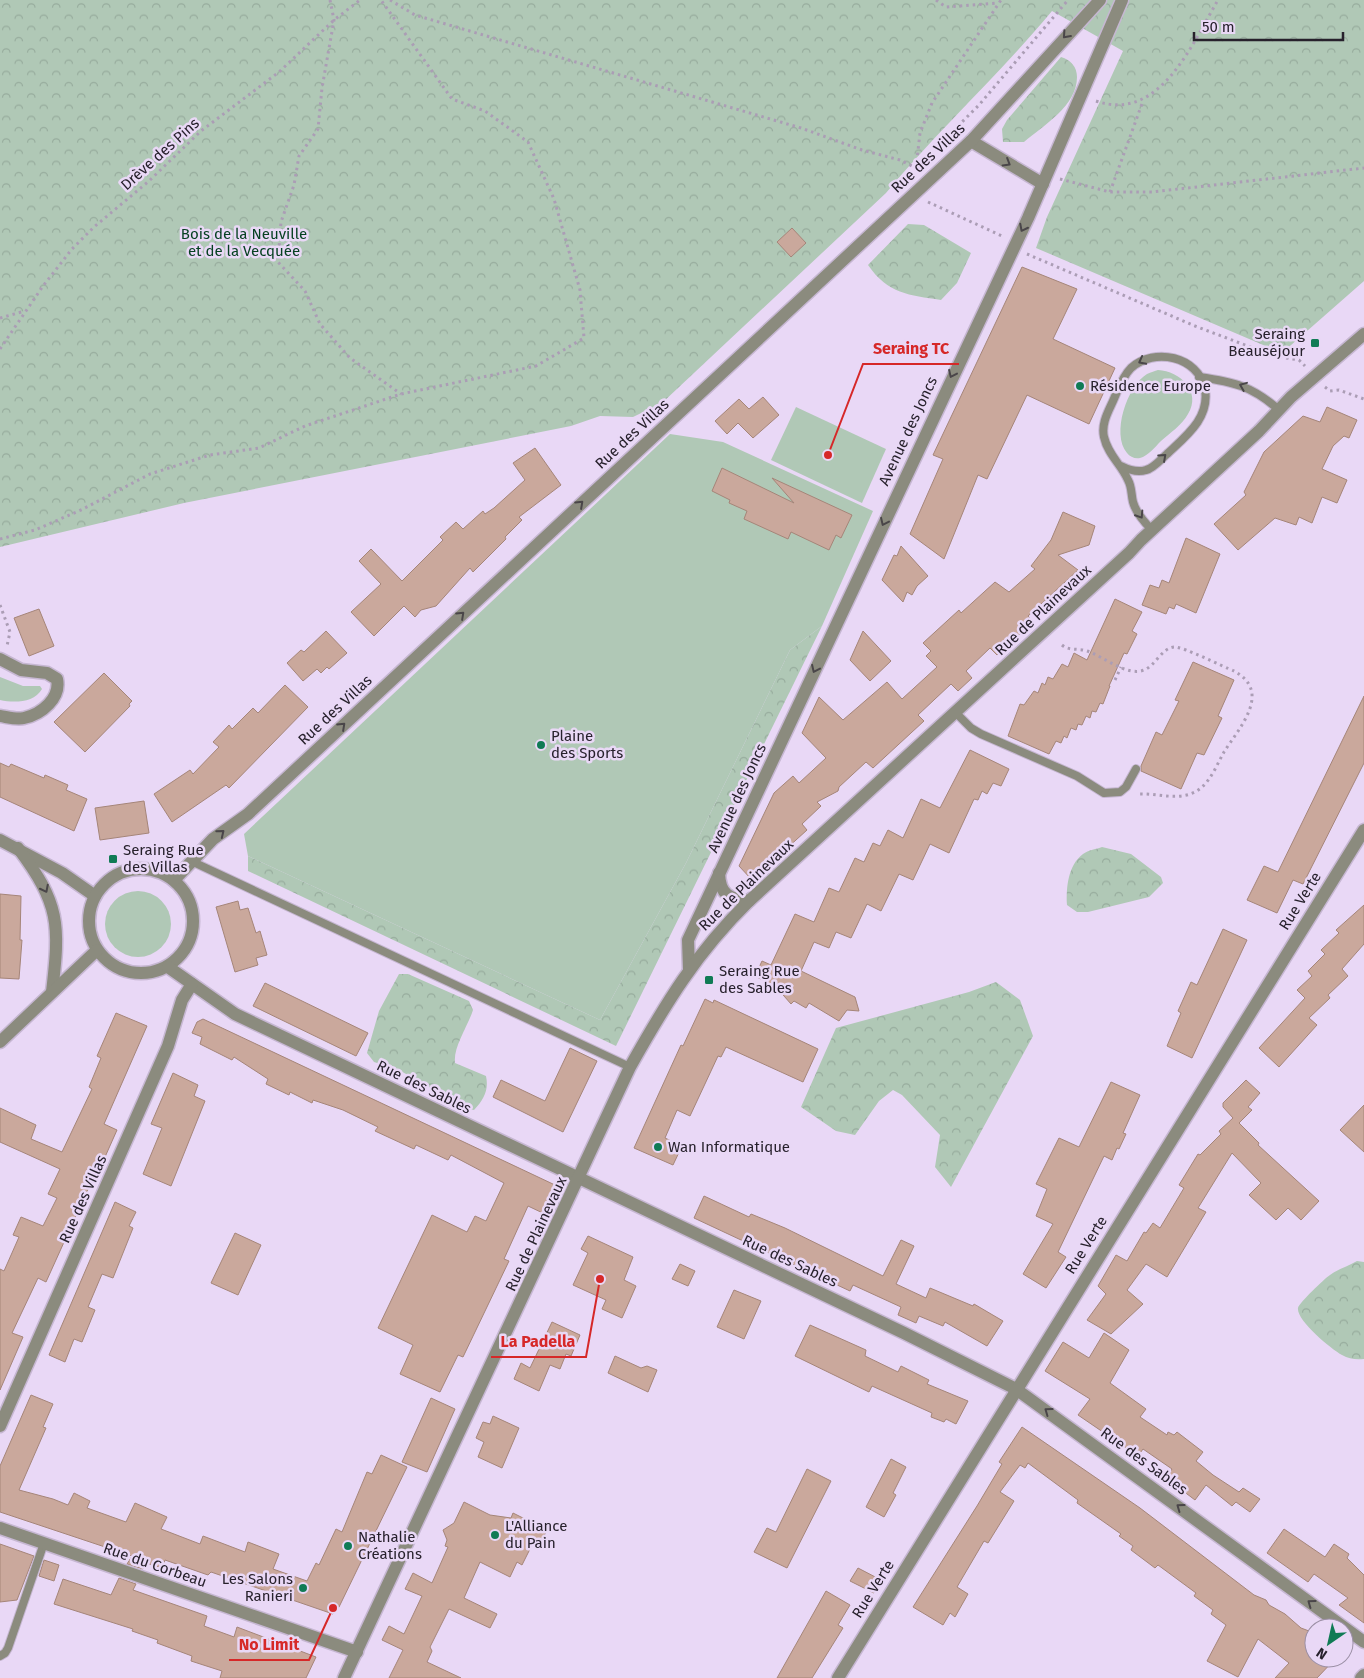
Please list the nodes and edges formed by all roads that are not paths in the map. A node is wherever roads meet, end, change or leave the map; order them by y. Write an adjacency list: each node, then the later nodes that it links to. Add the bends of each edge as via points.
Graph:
1 (1100, 0): 3 (street, Rue des Villas, one-way to 3)
2 (1122, 0): 4 (street, Avenue des Joncs)
3 (971, 141): 4 (street, one-way to 4); 17 (street, Rue des Villas, one-way to 3, via 248,814)
4 (1045, 180): 18 (street, Avenue des Joncs, one-way to 18)
5 (1364, 334): 7 (street, Rue de Plainevaux)
6 (1199, 377): 7 (lane, one-way to 6, via 1245,386); 8 (lane, one-way to 6, via 1136,472 1149,470 1196,427 1205,404 1205,390); 8 (lane, one-way to 8, via 1185,363 1165,356 1149,357 1132,367 1125,375 1103,430 1111,455)
7 (1279, 410): 9 (street, Rue de Plainevaux)
8 (1121, 466): 9 (lane, one-way to 9, via 1129,481 1137,511)
9 (1152, 530): 11 (street, Rue de Plainevaux)
10 (2, 659): 12 (street, via 21,670 47,673 57,680 59,689 56,696 36,714 23,719)
11 (956, 713): 13 (lane, via 981,734 1076,776 1104,793 1120,792); 21 (street, Rue de Plainevaux)
12 (0, 716)
13 (1136, 768)
14 (1364, 830): 30 (street, Rue Verte)
15 (0, 840): 16 (street)
16 (18, 848): 20 (street); 26 (street, one-way to 26, via 45,887 55,914 58,946)
17 (191, 861): 19 (street, Rue des Villas); 28 (lane)
18 (719, 874): 21 (street, Avenue des Joncs, via 725,893 733,900); 24 (street, Avenue des Joncs, via 688,940)
19 (174, 880): 20 (street, via 158,871 140,868 122,872 106,882); 23 (street, via 189,900 194,925 190,942)
20 (95, 896): 22 (street, via 89,914 90,932)
21 (749, 901): 24 (street, Rue de Plainevaux, via 710,941)
22 (97, 950): 23 (street, via 108,962 137,974 153,973); 26 (street)
23 (168, 967): 25 (street, Rue des Sables)
24 (689, 969): 28 (street, Rue de Plainevaux, via 660,1012)
25 (192, 984): 29 (street, Rue des Sables, via 235,1014); 31 (street, Rue des Villas, via 182,1000 168,1046)
26 (52, 992): 27 (street)
27 (0, 1042)
28 (630, 1067): 29 (street, Rue de Plainevaux)
29 (579, 1180): 30 (street, Rue des Sables); 35 (street, Rue de Plainevaux)
30 (1016, 1389): 34 (street, Rue des Sables, one-way to 30); 39 (street, Rue Verte)
31 (0, 1426)
32 (0, 1528): 33 (street, Rue du Corbeau)
33 (44, 1543): 35 (street, Rue du Corbeau); 36 (lane, via 8,1648)
34 (1364, 1642)
35 (357, 1652): 38 (street, Rue de Plainevaux)
36 (0, 1656)
37 (1364, 1675): 40 (street)
38 (344, 1678)
39 (838, 1678)
40 (1361, 1678)

